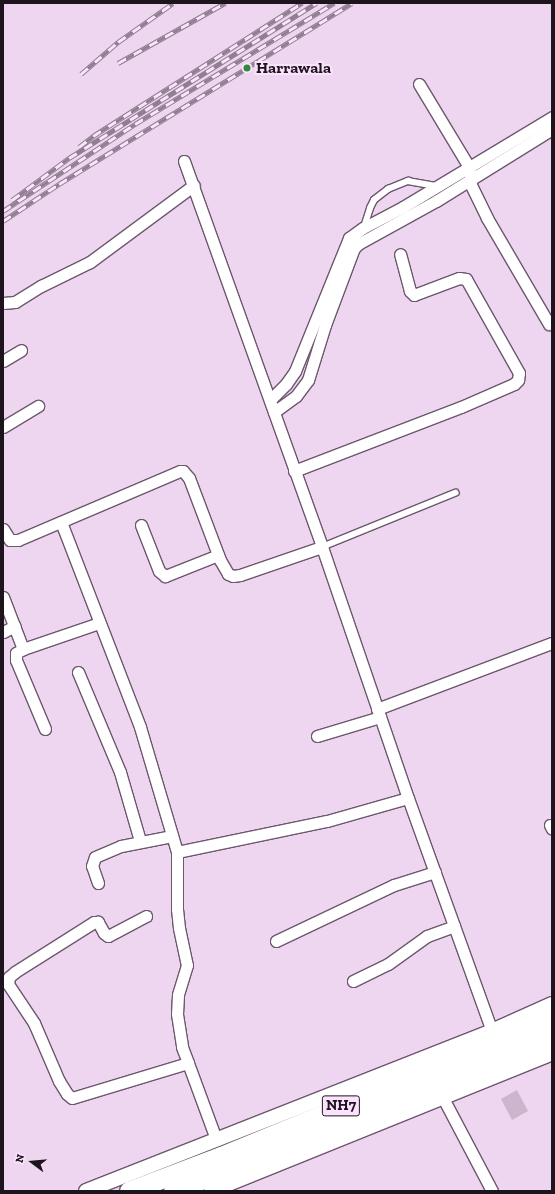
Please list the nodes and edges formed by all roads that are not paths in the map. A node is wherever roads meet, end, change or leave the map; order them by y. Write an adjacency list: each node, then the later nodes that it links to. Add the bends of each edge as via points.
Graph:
1 (419, 84): 5 (street)
2 (552, 117): 5 (street)
3 (552, 129): 6 (street)
4 (184, 161): 7 (street)
5 (470, 167): 6 (street); 8 (street)
6 (470, 179): 10 (street, via 436,201); 13 (street, via 474,194 487,218)
7 (194, 185): 12 (street, via 90,262 15,302); 16 (street)
8 (438, 187): 9 (street); 9 (lane, via 408,181 388,188 374,200)
9 (364, 228): 10 (street)
10 (353, 241): 16 (street, via 295,371); 18 (street, via 308,380 296,396)
11 (400, 254): 20 (street, via 410,291 414,295 459,278 466,279 519,373 518,380 461,407)
12 (3, 303)
13 (549, 324)
14 (21, 350): 15 (street)
15 (3, 361)
16 (270, 400): 18 (street)
17 (38, 406): 19 (street)
18 (274, 412): 20 (street)
19 (3, 427)
20 (294, 471): 25 (street)
21 (455, 493): 25 (lane)
22 (61, 522): 24 (street, via 18,540 10,540); 26 (street, via 183,471 190,478); 28 (street)
23 (141, 525): 26 (street, via 159,571 165,576)
24 (3, 529)
25 (322, 547): 26 (street, via 233,576 225,571); 34 (street)
26 (218, 555)
27 (3, 597): 29 (street)
28 (99, 623): 32 (street); 38 (street, via 140,727)
29 (15, 626): 30 (street); 32 (street)
30 (3, 632)
31 (552, 643): 34 (street)
32 (23, 649): 35 (street, via 16,654 16,660)
33 (78, 672): 39 (street, via 118,766)
34 (378, 713): 36 (street); 37 (street)
35 (45, 729)
36 (317, 736)
37 (408, 798): 40 (street, via 327,821); 41 (street)
38 (172, 836): 39 (street); 40 (street)
39 (140, 841): 42 (street, via 95,857 92,866)
40 (177, 852): 52 (street, via 177,909 187,965 178,995 177,1014 182,1047)
41 (435, 872): 44 (street); 45 (street, via 394,885)
42 (98, 883)
43 (146, 916): 52 (street, via 108,936 98,922 94,922 15,972 9,978 8,984 36,1026 59,1081 72,1098)
44 (454, 926): 46 (street, via 427,936 388,964); 49 (street)
45 (276, 940)
46 (352, 982)
47 (552, 1004): 49 (street)
48 (552, 1020): 56 (highway, NH7, via 221,1156)
49 (492, 1031): 54 (street)
50 (552, 1039): 57 (highway, NH7)
51 (552, 1053): 53 (street)
52 (188, 1063): 54 (street)
53 (443, 1098): 58 (street); 59 (street)
54 (216, 1139): 55 (street)
55 (86, 1191)
56 (129, 1191)
57 (173, 1191)
58 (211, 1191)
59 (492, 1191)

